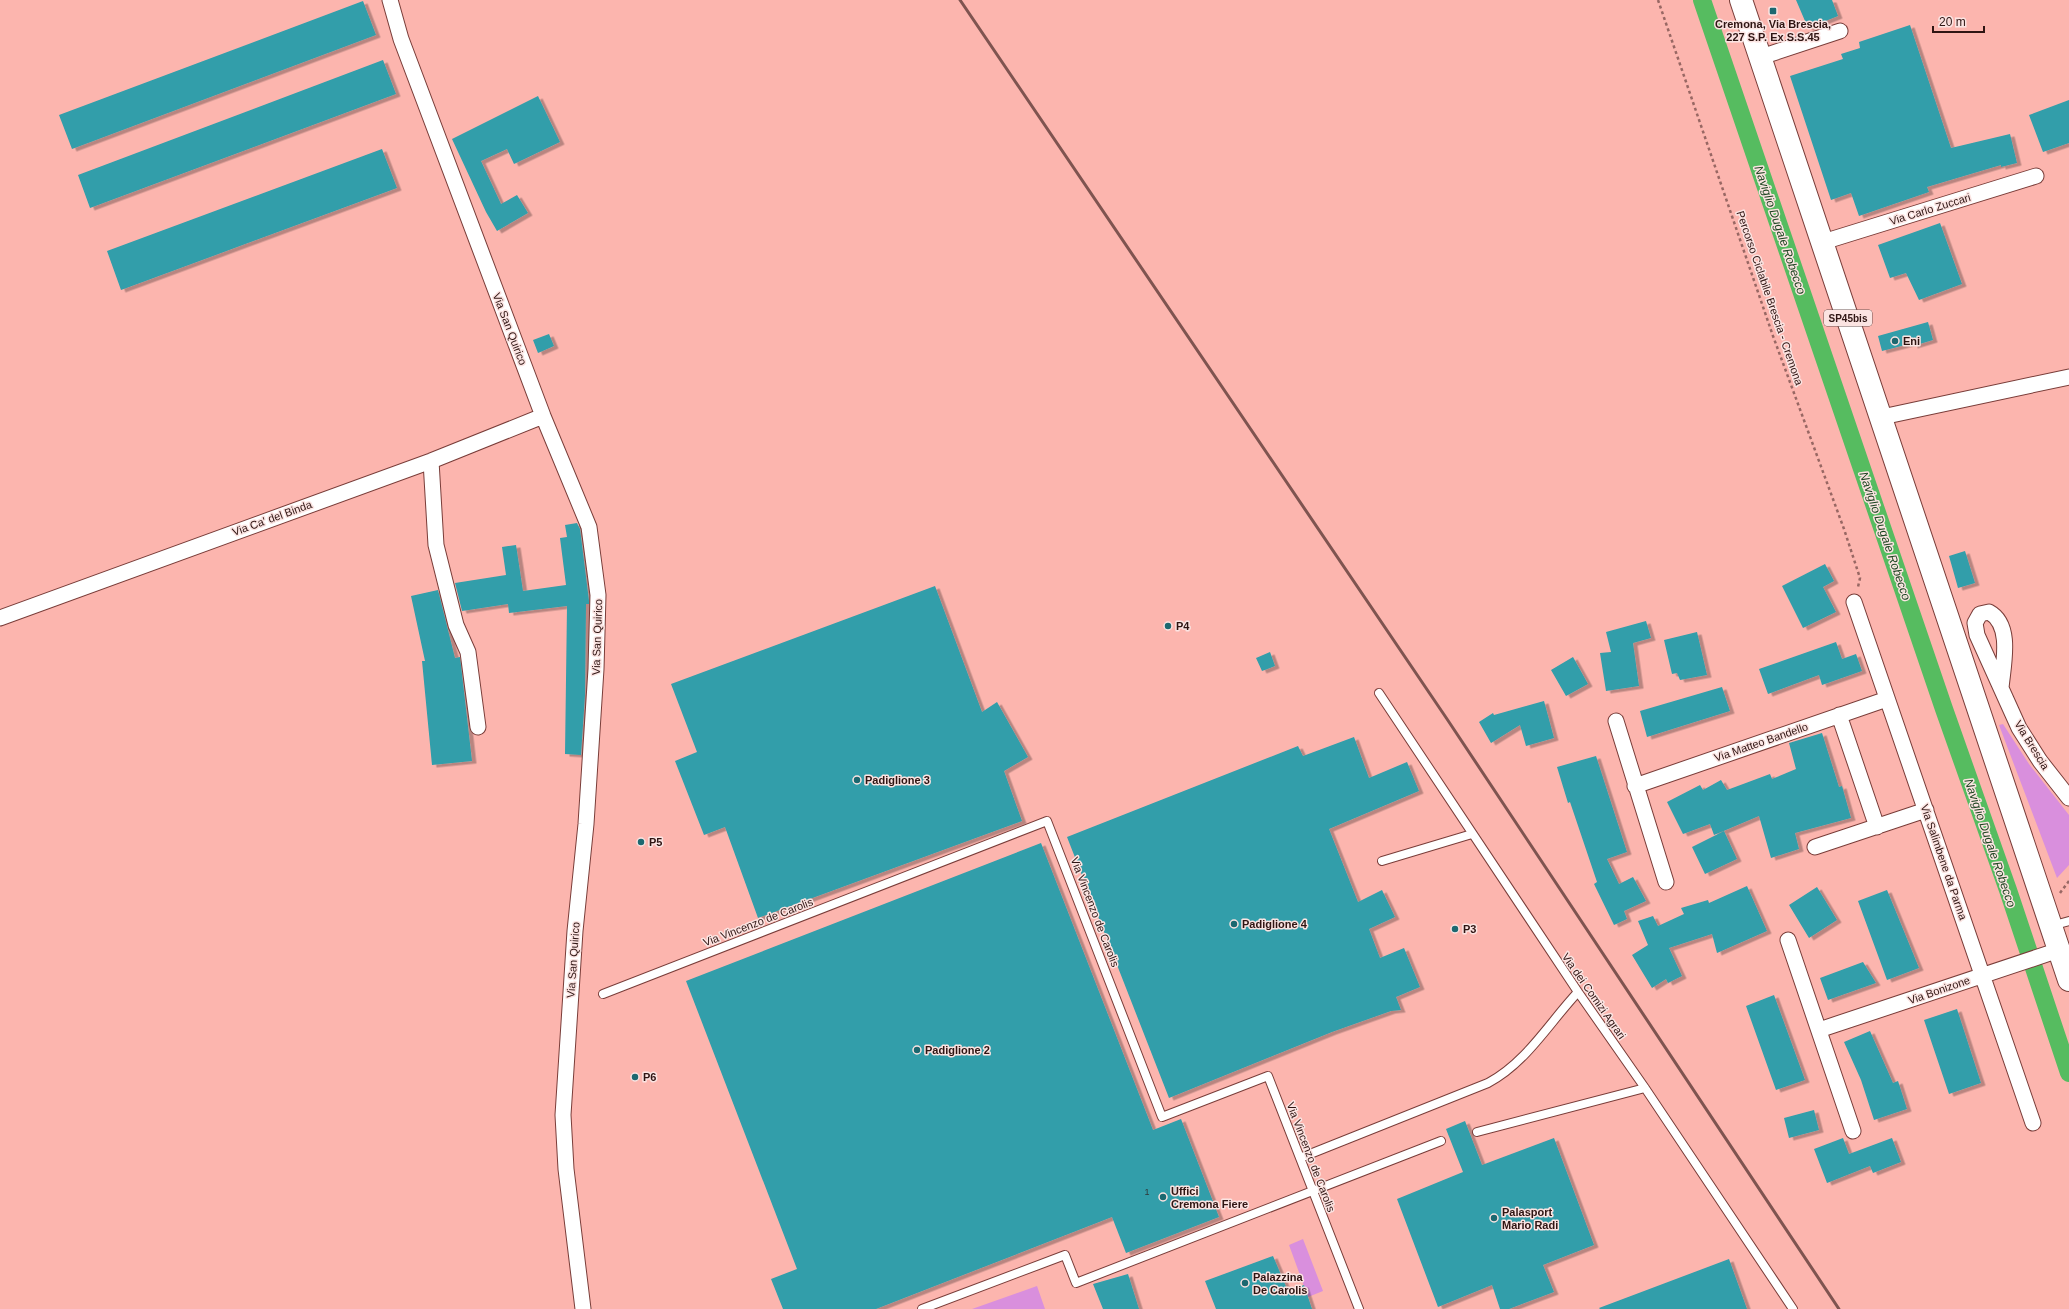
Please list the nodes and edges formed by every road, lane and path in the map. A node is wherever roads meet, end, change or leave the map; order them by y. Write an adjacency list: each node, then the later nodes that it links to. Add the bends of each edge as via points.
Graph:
1 (390, 0): 9 (street, Via San Quirico, via 400,39)
2 (1658, 0): 12 (path, Percorso Ciclabile Brescia - Cremona, via 1773,336 1860,578)
3 (1742, 0): 5 (main road, SP45bis)
4 (1840, 31): 5 (street)
5 (1761, 57): 7 (main road, SP45bis)
6 (2036, 176): 7 (street, Via Carlo Zuccari)
7 (1823, 242): 10 (main road, SP45bis)
8 (2069, 377): 10 (street)
9 (543, 416): 11 (street, Via Ca' del Binda); 43 (street, Via San Quirico, via 589,527 598,595 586,824 575,930 563,1115 566,1169)
10 (1882, 416): 28 (main road, SP45bis, via 1935,582)
11 (432, 461): 13 (street, Via Ca' del Binda); 19 (street, via 436,545 456,625 468,652)
12 (1854, 602): 16 (street, Via Salimbene da Parma)
13 (0, 618)
14 (2000, 688): 21 (street, Via Brescia, via 2023,734)
15 (1379, 694): 24 (lane, Via dei Comizi Agrari)
16 (1887, 699): 17 (street, Via Matteo Bandello); 22 (street, Via Salimbene da Parma)
17 (1839, 715): 20 (street, Via Matteo Bandello); 23 (street)
18 (1616, 721): 20 (street)
19 (478, 727)
20 (1635, 786): 27 (street)
21 (2069, 798)
22 (1926, 810): 23 (street); 31 (street, Via Salimbene da Parma)
23 (1877, 827): 25 (street)
24 (1472, 834): 26 (lane); 33 (lane, Via dei Comizi Agrari)
25 (1816, 847)
26 (1382, 861)
27 (1666, 882)
28 (2060, 924): 30 (main road, SP45bis)
29 (1788, 940): 35 (street)
30 (2053, 952): 31 (street, Via Bonizone); 32 (main road, SP45bis)
31 (1983, 975): 35 (street, Via Bonizone); 37 (street, Via Salimbene da Parma)
32 (2069, 980)
33 (1578, 992): 36 (lane, Via dei Comizi Agrari); 41 (lane, via 1516,1064 1503,1075)
34 (603, 994): 41 (lane, Via Vincenzo de Carolis, via 1047,821 1162,1117 1268,1076)
35 (1819, 1030): 38 (street)
36 (1645, 1088): 39 (lane); 46 (lane, Via dei Comizi Agrari)
37 (2033, 1123)
38 (1852, 1131)
39 (1477, 1132)
40 (1441, 1141): 42 (lane)
41 (1300, 1158): 42 (lane, Via Vincenzo de Carolis)
42 (1313, 1192): 44 (lane, via 1076,1283 1065,1256); 45 (lane, Via Vincenzo de Carolis)
43 (583, 1309)
44 (922, 1309)
45 (1359, 1309)
46 (1793, 1309)

